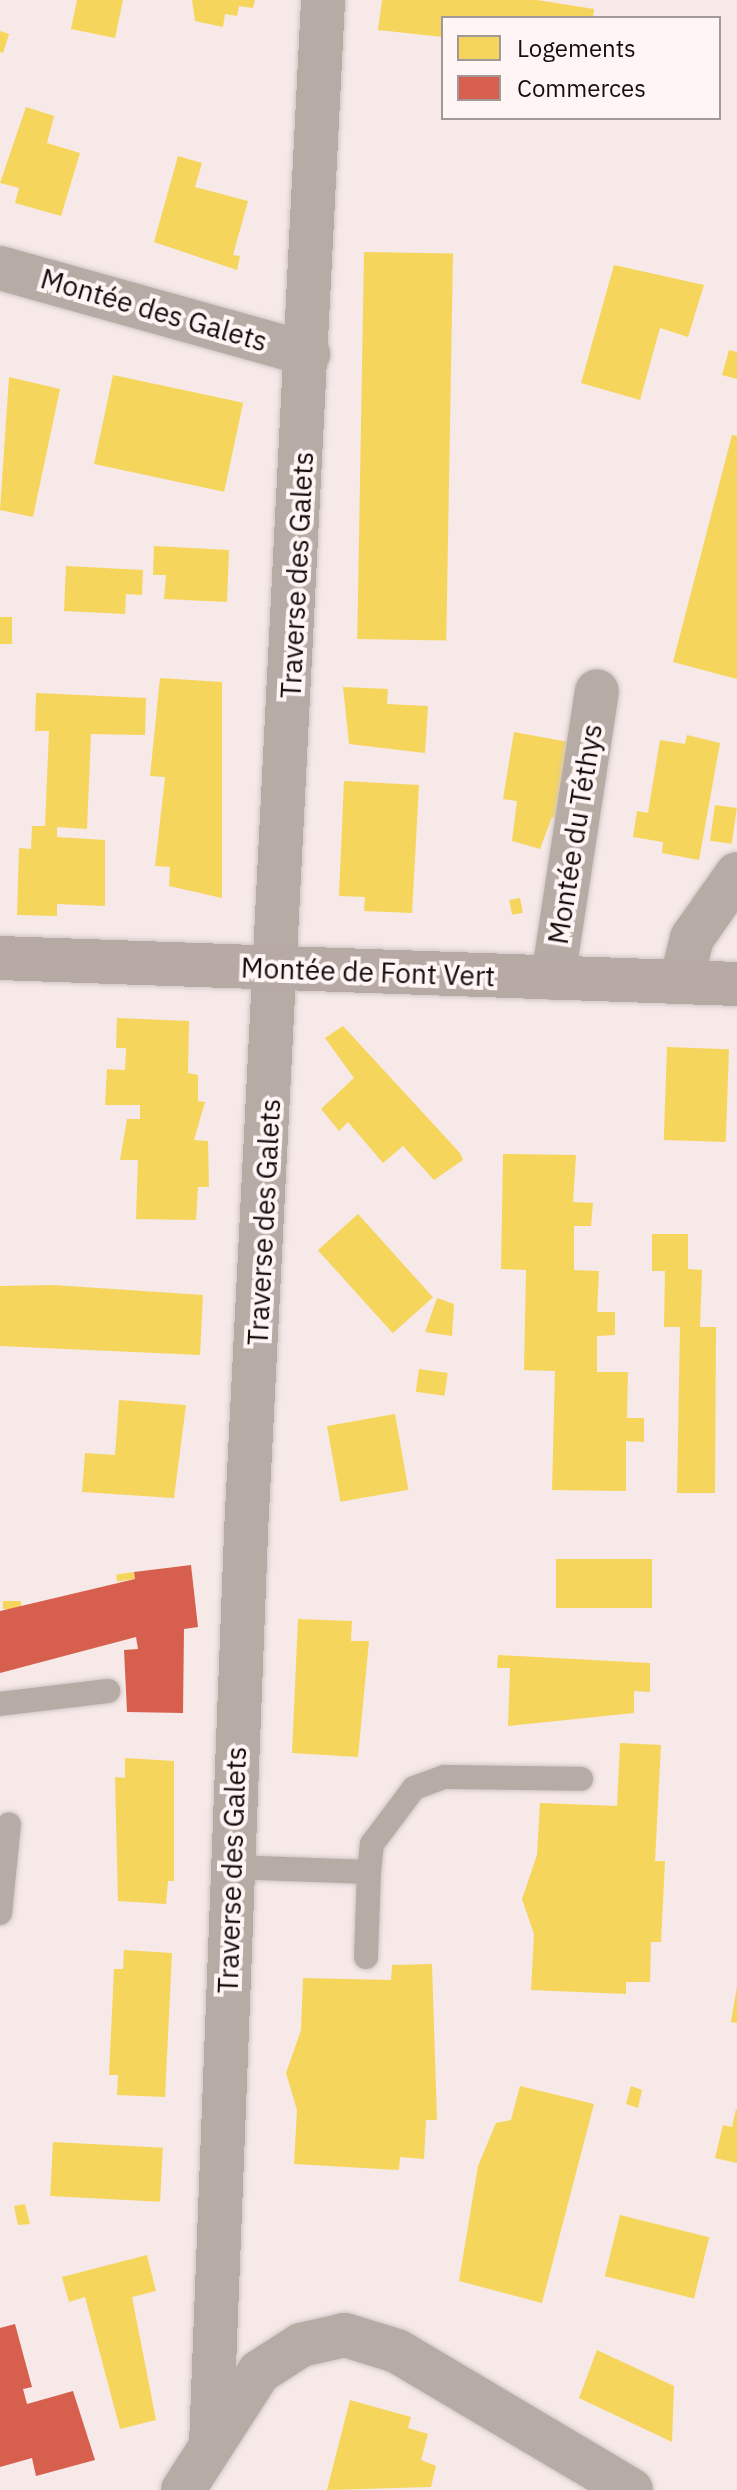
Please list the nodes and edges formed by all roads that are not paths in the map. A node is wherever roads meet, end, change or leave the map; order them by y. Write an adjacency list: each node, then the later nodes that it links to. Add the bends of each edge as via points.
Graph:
1 (323, 0): 3 (street, Traverse des Galets)
2 (0, 268): 3 (street, Montée des Galets)
3 (308, 354): 7 (street, Traverse des Galets)
4 (597, 691): 8 (street, Montée du Téthys)
5 (737, 874): 9 (street, via 692,938)
6 (0, 958): 7 (street, Montée de Font Vert)
7 (278, 969): 8 (street, Montée de Font Vert); 15 (street, Traverse des Galets)
8 (553, 978): 9 (street, Montée de Font Vert)
9 (681, 982): 10 (street, Montée de Font Vert)
10 (737, 984)
11 (108, 1691): 12 (lane)
12 (0, 1704)
13 (581, 1779): 16 (lane, via 444,1777 414,1788 372,1844)
14 (9, 1824): 17 (lane)
15 (231, 1867): 16 (lane); 19 (street, Traverse des Galets)
16 (369, 1872): 18 (lane)
17 (0, 1913)
18 (366, 1957)
19 (211, 2445): 20 (street); 21 (street, via 259,2372 301,2345 345,2335 397,2351)
20 (183, 2490)
21 (631, 2490)

